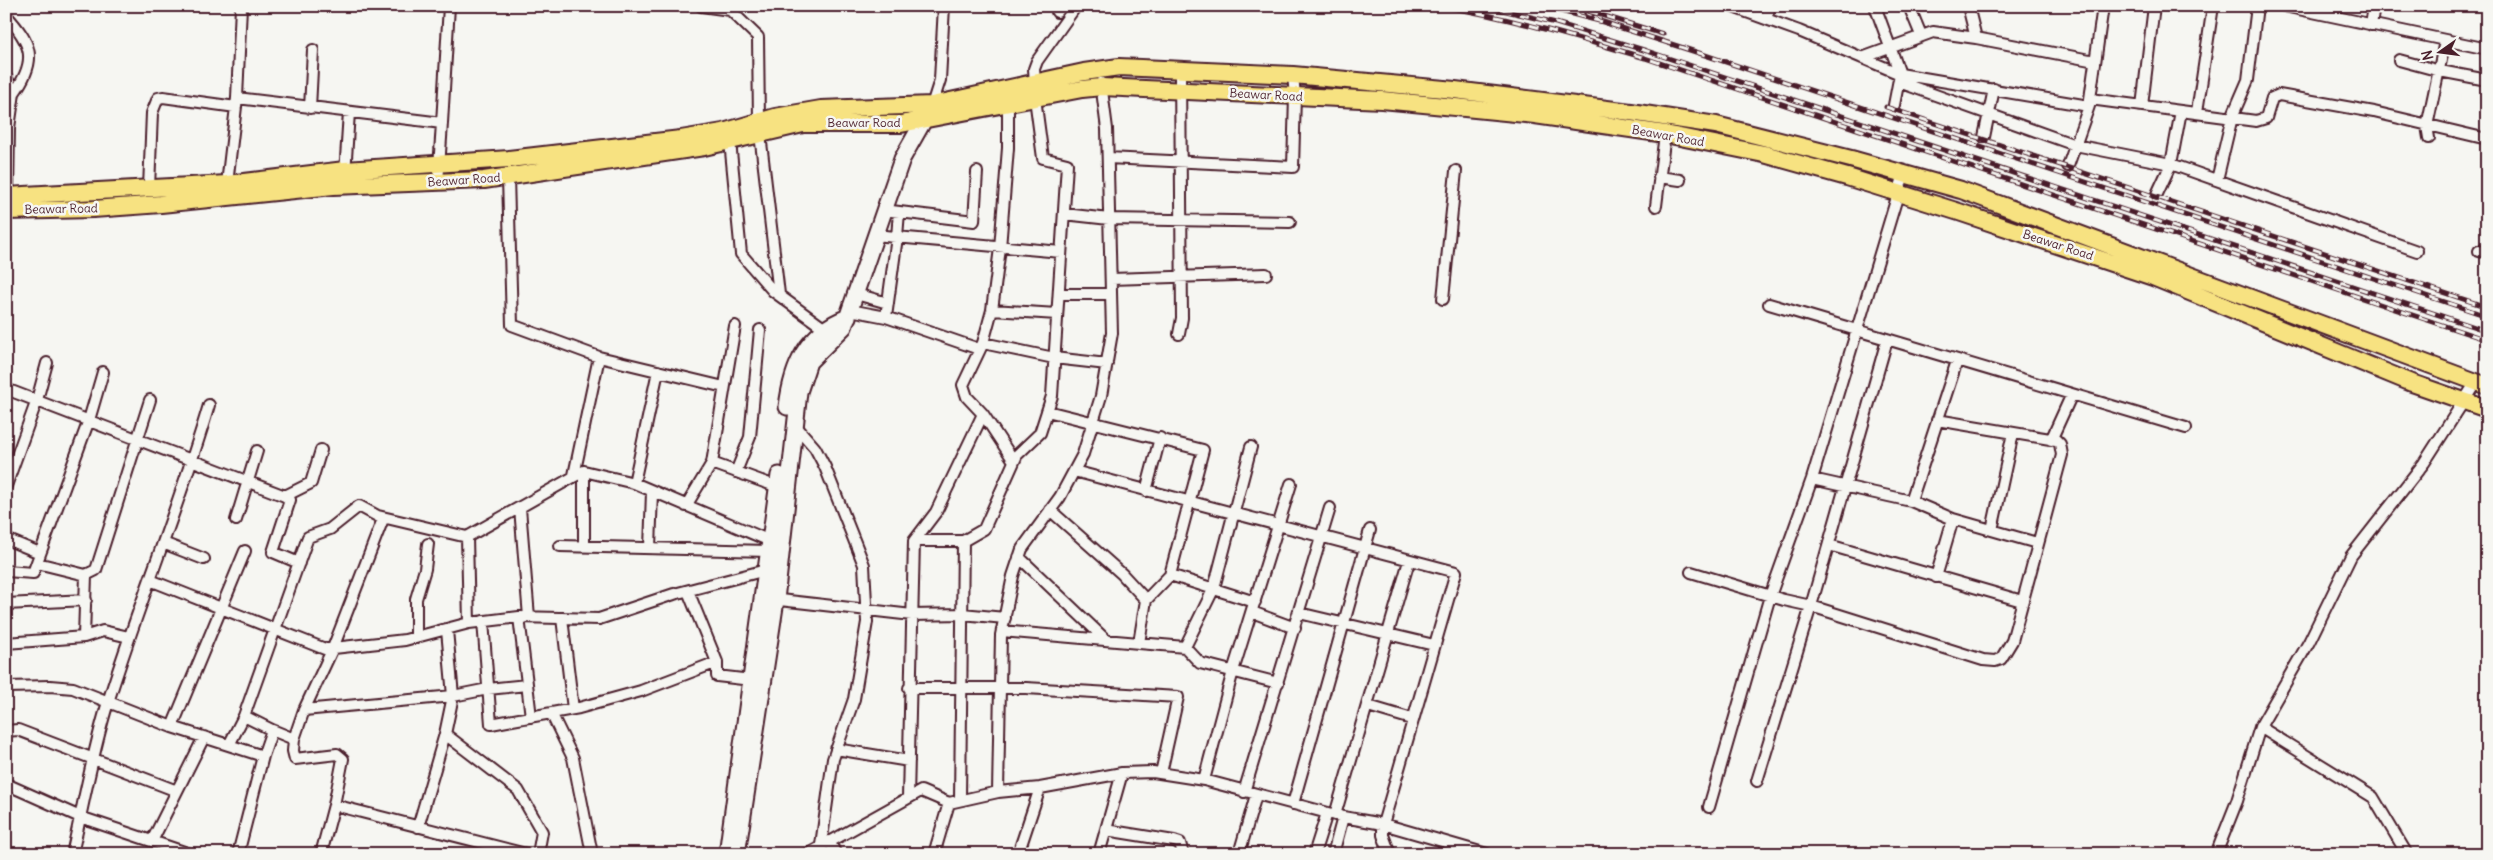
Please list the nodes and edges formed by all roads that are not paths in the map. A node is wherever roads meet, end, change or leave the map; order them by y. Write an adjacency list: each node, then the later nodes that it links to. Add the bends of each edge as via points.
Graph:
1 (241, 6): 43 (street)
2 (449, 6): 56 (street)
3 (701, 6): 58 (street, via 730,10 758,37)
4 (944, 6): 51 (street, via 940,80)
5 (1076, 6): 39 (street, via 1037,60)
6 (1730, 6): 19 (street)
7 (1770, 6): 19 (street)
8 (1875, 6): 25 (street)
9 (1909, 6): 21 (street)
10 (1968, 6): 22 (street)
11 (2104, 6): 29 (street)
12 (2150, 6): 13 (street)
13 (2154, 6): 47 (street)
14 (2213, 6): 53 (street)
15 (2257, 6): 55 (street, via 2248,80)
16 (2284, 6): 20 (street)
17 (2374, 6): 20 (street)
18 (6, 15): 41 (street, via 24,37 31,60)
19 (1766, 19): 27 (street)
20 (2371, 25): 23 (street)
21 (1922, 35): 22 (street, via 1933,32); 25 (street)
22 (1976, 38): 29 (street)
23 (2445, 40): 24 (street); 32 (street)
24 (2487, 47)
25 (1890, 49): 27 (street); 35 (street)
26 (313, 50): 48 (street)
27 (1862, 58): 35 (street)
28 (2398, 60): 32 (street)
29 (2095, 61): 45 (street)
30 (1100, 70): 31 (main road, Beawar Road, via 1119,67); 37 (street); 39 (main road, Beawar Road)
31 (1180, 71): 33 (main road, Beawar Road); 40 (street)
32 (2440, 71): 36 (street); 57 (street)
33 (1292, 75): 42 (street); 52 (main road, Beawar Road, via 1455,90)
34 (6, 77): 41 (street)
35 (1899, 78): 38 (street); 46 (street); 54 (street)
36 (2487, 80)
37 (1102, 87): 39 (main road, Beawar Road); 40 (main road, Beawar Road); 66 (street)
38 (1994, 89): 45 (street); 54 (street)
39 (1035, 90): 44 (main road, Beawar Road); 51 (main road, Beawar Road); 88 (street, via 1043,158 1067,164)
40 (1180, 91): 42 (main road, Beawar Road); 67 (street)
41 (14, 93): 84 (street, via 9,128)
42 (1295, 96): 59 (main road, Beawar Road, via 1455,107); 67 (street, via 1293,167)
43 (236, 102): 48 (street); 80 (street); 81 (street, via 158,98 152,113)
44 (1008, 102): 51 (main road, Beawar Road); 94 (street, via 1008,148)
45 (2089, 102): 47 (street); 65 (street)
46 (1894, 104)
47 (2142, 106): 49 (street)
48 (310, 108): 50 (street)
49 (2182, 111): 53 (street); 69 (street)
50 (349, 112): 56 (street); 74 (street)
51 (928, 112): 58 (main road, Beawar Road, via 888,124 803,124); 86 (street, via 902,159)
52 (1631, 112): 59 (main road); 73 (main road, Beawar Road, via 1716,125)
53 (2197, 112): 55 (street)
54 (1987, 115): 61 (street); 65 (street)
55 (2232, 117): 57 (street, via 2256,121 2266,118 2272,98 2279,95 2374,112); 78 (street)
56 (442, 123): 68 (street)
57 (2427, 126): 62 (street); 63 (street)
58 (759, 128): 64 (main road, Beawar Road); 68 (main road, Beawar Road, via 509,159); 100 (street)
59 (1628, 128): 60 (main road, Beawar Road)
60 (1665, 134): 76 (street); 82 (main road, Beawar Road, via 1764,154)
61 (1984, 137)
62 (2429, 138)
63 (2487, 139)
64 (730, 141): 75 (main road, Beawar Road); 100 (street, via 741,254)
65 (2075, 145): 69 (street); 70 (street)
66 (1108, 158): 67 (street); 89 (street)
67 (1181, 162): 90 (street)
68 (440, 164): 74 (main road, Beawar Road); 79 (street)
69 (2171, 164): 78 (street); 83 (street)
70 (2068, 166)
71 (977, 172): 87 (street, via 974,221)
72 (1456, 172): 104 (street)
73 (1904, 174): 82 (street); 125 (main road, Beawar Road, via 1961,190)
74 (345, 177): 79 (main road, Beawar Road); 80 (main road, Beawar Road); 84 (main road, Beawar Road, via 161,204 92,209)
75 (508, 177): 79 (main road, Beawar Road); 118 (street, via 512,325)
76 (1659, 177): 77 (street); 85 (street)
77 (1680, 180)
78 (2217, 180): 95 (street)
79 (438, 183)
80 (227, 184): 81 (main road, Beawar Road)
81 (149, 188): 84 (main road, Beawar Road)
82 (1898, 194): 114 (street); 131 (main road, Beawar Road, via 2153,278)
83 (2157, 194)
84 (7, 201)
85 (1656, 206)
86 (883, 210): 87 (street); 92 (street)
87 (899, 212): 93 (street)
88 (1064, 214): 89 (street); 96 (street)
89 (1109, 219): 90 (street); 99 (street)
90 (1181, 220): 91 (street); 98 (street)
91 (1290, 222)
92 (874, 235): 93 (street); 101 (street)
93 (898, 237): 94 (street); 105 (street)
94 (1000, 248): 96 (street); 107 (street)
95 (2417, 251)
96 (1061, 252): 102 (street)
97 (1266, 274): 98 (street)
98 (1182, 277): 99 (street); 115 (street)
99 (1111, 279): 103 (street)
100 (779, 294): 112 (street)
101 (856, 294): 105 (street); 108 (street)
102 (1058, 294): 103 (street); 109 (street)
103 (1111, 294): 122 (street, via 1112,333)
104 (1443, 299)
105 (888, 303): 110 (street)
106 (1769, 304): 114 (street)
107 (992, 310): 109 (street); 117 (street)
108 (849, 313): 110 (street); 112 (street); 139 (street, via 840,333 816,354 806,369)
109 (1057, 314): 119 (street)
110 (886, 317): 117 (street)
111 (735, 326): 126 (street)
112 (825, 329): 159 (street, via 799,358 790,384)
113 (760, 330): 152 (street, via 750,437)
114 (1857, 330): 116 (street); 154 (street)
115 (1179, 334)
116 (1887, 340): 120 (street); 160 (street)
117 (981, 346): 119 (street); 135 (street, via 963,385 967,397)
118 (599, 356): 123 (street); 153 (street)
119 (1054, 358): 122 (street); 134 (street, via 1052,396)
120 (1957, 361): 128 (street); 137 (street)
121 (47, 363): 129 (street)
122 (1106, 364): 138 (street)
123 (658, 370): 126 (street); 156 (street)
124 (103, 372): 136 (street)
125 (2481, 384): 131 (street)
126 (724, 387): 150 (street)
127 (6, 388): 129 (street)
128 (2072, 394): 140 (street); 144 (street)
129 (37, 400): 136 (street); 158 (street)
130 (150, 400): 143 (street)
131 (2464, 401): 133 (main road, Beawar Road); 259 (street, via 2424,463 2351,556 2309,642)
132 (209, 405): 148 (street)
133 (2487, 408)
134 (1047, 411): 138 (street); 149 (street, via 1040,432)
135 (983, 414): 149 (street); 180 (street, via 936,512)
136 (89, 420): 143 (street); 193 (street)
137 (1937, 420): 141 (street); 164 (street)
138 (1092, 424): 142 (street); 151 (street)
139 (795, 425): 207 (street); 215 (street, via 813,445 843,508 864,565)
140 (2186, 428)
141 (2012, 433): 144 (street); 176 (street)
142 (1160, 438): 161 (street); 165 (street, via 1203,450)
143 (137, 439): 148 (street); 200 (street, via 96,570)
144 (2051, 440): 183 (street, via 2060,444 2062,455)
145 (1251, 447): 170 (street)
146 (321, 450): 163 (street, via 311,483)
147 (257, 451): 155 (street)
148 (193, 460): 155 (street); 182 (street)
149 (1014, 461): 181 (street, via 984,529)
150 (712, 463): 152 (street); 166 (street)
151 (1074, 471): 161 (street); 169 (street)
152 (736, 472): 159 (street)
153 (579, 473): 156 (street); 167 (street); 187 (street)
154 (1812, 479): 160 (street); 206 (street)
155 (247, 481): 163 (street); 173 (street)
156 (634, 483): 162 (street)
157 (1291, 484): 174 (street)
158 (6, 486)
159 (778, 487): 188 (street)
160 (1845, 488): 164 (street); 185 (street)
161 (1146, 490): 165 (street)
162 (652, 492): 166 (street); 189 (street)
163 (285, 496): 196 (street, via 290,500 273,552)
164 (1911, 501): 172 (street)
165 (1189, 502): 170 (street); 201 (street)
166 (686, 506): 188 (street)
167 (520, 508): 177 (street); 219 (street)
168 (1330, 508): 178 (street)
169 (1050, 510): 192 (street); 209 (street, via 1122,574)
170 (1233, 514): 174 (street); 204 (street)
171 (378, 516): 177 (street); 196 (street, via 359,506 330,529 308,537); 238 (street, via 383,519)
172 (1953, 519): 176 (street); 202 (street)
173 (236, 520)
174 (1278, 526): 178 (street); 213 (street)
175 (1370, 530): 190 (street)
176 (1992, 530): 183 (street)
177 (467, 537): 223 (street)
178 (1321, 537): 190 (street); 216 (street)
179 (6, 539): 193 (street)
180 (914, 541): 181 (street); 218 (street)
181 (963, 541): 217 (street)
182 (163, 543): 194 (street); 203 (street)
183 (2037, 543): 210 (street)
184 (428, 544): 232 (street, via 416,599)
185 (1829, 545): 202 (street); 212 (street)
186 (560, 546): 187 (street)
187 (584, 546): 189 (street)
188 (769, 546): 189 (street); 197 (street)
189 (650, 548)
190 (1364, 548): 195 (street); 224 (street)
191 (245, 551): 214 (street)
192 (1019, 557): 221 (street); 233 (street)
193 (39, 558): 198 (street, via 33,573); 200 (street)
194 (204, 559)
195 (1409, 561): 229 (street); 236 (street, via 1456,572)
196 (299, 563): 226 (street)
197 (766, 570): 205 (street); 207 (street)
198 (6, 571)
199 (1691, 572): 206 (street)
200 (86, 575): 208 (street)
201 (1170, 575): 204 (street); 209 (street)
202 (1936, 577): 210 (street)
203 (150, 580): 214 (street); 231 (street)
204 (1214, 588): 213 (street); 237 (street)
205 (688, 591): 220 (street, via 599,620); 239 (street)
206 (1770, 596): 212 (street); 285 (street)
207 (769, 599): 215 (street); 241 (street); 301 (street)
208 (86, 600): 211 (street); 230 (street)
209 (1146, 600): 235 (street)
210 (2022, 601): 212 (street, via 2012,642 2001,660 1995,661)
211 (6, 604)
212 (1811, 606): 273 (street)
213 (1253, 607): 225 (street); 240 (street)
214 (222, 608): 226 (street); 258 (street)
215 (867, 610): 218 (street); 266 (street, via 854,699)
216 (1299, 613): 224 (street); 225 (street)
217 (962, 614): 218 (street); 221 (street); 247 (street)
218 (912, 615): 246 (street)
219 (524, 617): 220 (street); 222 (street); 243 (street)
220 (562, 618): 252 (street)
221 (1005, 618): 228 (street)
222 (483, 621): 223 (street); 245 (street)
223 (469, 623): 227 (street)
224 (1344, 624): 229 (street); 283 (street)
225 (1295, 628): 242 (street)
226 (275, 629): 238 (street, via 325,649); 255 (street)
227 (447, 630): 232 (street); 249 (street)
228 (1002, 631): 233 (street); 248 (street)
229 (1388, 634): 236 (street); 251 (street)
230 (84, 637): 231 (street, via 103,631); 234 (street)
231 (129, 637): 250 (street)
232 (416, 638): 238 (street)
233 (1106, 640): 235 (street)
234 (6, 642)
235 (1138, 643): 237 (street)
236 (1434, 645): 257 (street)
237 (1186, 647): 240 (street, via 1200,663)
238 (333, 648): 253 (street)
239 (717, 662): 241 (street, via 717,676); 252 (street, via 641,691)
240 (1233, 671): 242 (street); 272 (street)
241 (751, 680): 300 (street)
242 (1278, 683): 278 (street)
243 (527, 685): 245 (street); 256 (street)
244 (6, 687): 250 (street, via 73,688)
245 (488, 688): 249 (street); 256 (street, via 491,724)
246 (909, 688): 247 (street); 269 (street)
247 (962, 688): 248 (street); 281 (street)
248 (1001, 688): 271 (street, via 1178,697); 277 (street)
249 (453, 696): 253 (street); 262 (street)
250 (108, 702): 258 (street); 268 (street)
251 (1368, 706): 257 (street); 286 (street)
252 (573, 709): 254 (street)
253 (304, 710): 264 (street)
254 (551, 713): 256 (street); 299 (street, via 573,758)
255 (244, 716): 261 (street); 265 (street)
256 (531, 717)
257 (1412, 718): 288 (street)
258 (172, 727): 263 (street)
259 (2260, 727): 313 (street); 314 (street, via 2372,797)
260 (6, 730): 268 (street, via 18,730)
261 (272, 730): 264 (street); 267 (street)
262 (445, 734): 289 (street); 298 (street, via 518,790 542,832)
263 (204, 737): 265 (street); 276 (street)
264 (294, 739): 284 (street, via 295,759 341,756 343,765)
265 (228, 745): 267 (street)
266 (836, 749): 269 (street); 292 (street)
267 (263, 756): 295 (street)
268 (94, 759): 276 (street); 287 (street)
269 (908, 761): 280 (street)
270 (1122, 773): 271 (street); 275 (street); 290 (street)
271 (1161, 773): 272 (street)
272 (1204, 780): 278 (street)
273 (1757, 781)
274 (6, 784): 287 (street)
275 (1040, 788): 277 (street); 305 (street)
276 (177, 791): 291 (street)
277 (998, 792): 281 (street)
278 (1244, 792): 279 (street)
279 (1256, 795): 283 (street); 308 (street)
280 (908, 798): 282 (street, via 921,791); 292 (street)
281 (960, 799): 282 (street)
282 (949, 803): 304 (street)
283 (1294, 804): 286 (street)
284 (334, 805): 289 (street); 296 (street)
285 (1709, 807)
286 (1335, 815): 288 (street); 309 (street); 310 (street)
287 (80, 817): 291 (street); 293 (street)
288 (1383, 824): 311 (street); 312 (street)
289 (418, 827): 297 (street)
290 (1106, 830): 306 (street); 307 (street, via 1174,841 1180,843)
291 (152, 841): 294 (street)
292 (825, 843): 302 (street); 303 (street)
293 (72, 854)
294 (190, 854)
295 (238, 854)
296 (321, 854)
297 (526, 854)
298 (538, 854)
299 (592, 854)
300 (727, 854)
301 (737, 854)
302 (808, 854)
303 (836, 854)
304 (934, 854)
305 (1018, 854)
306 (1099, 854)
307 (1183, 854)
308 (1239, 854)
309 (1314, 854)
310 (1333, 854)
311 (1390, 854)
312 (1487, 854)
313 (2216, 854)
314 (2407, 854)

